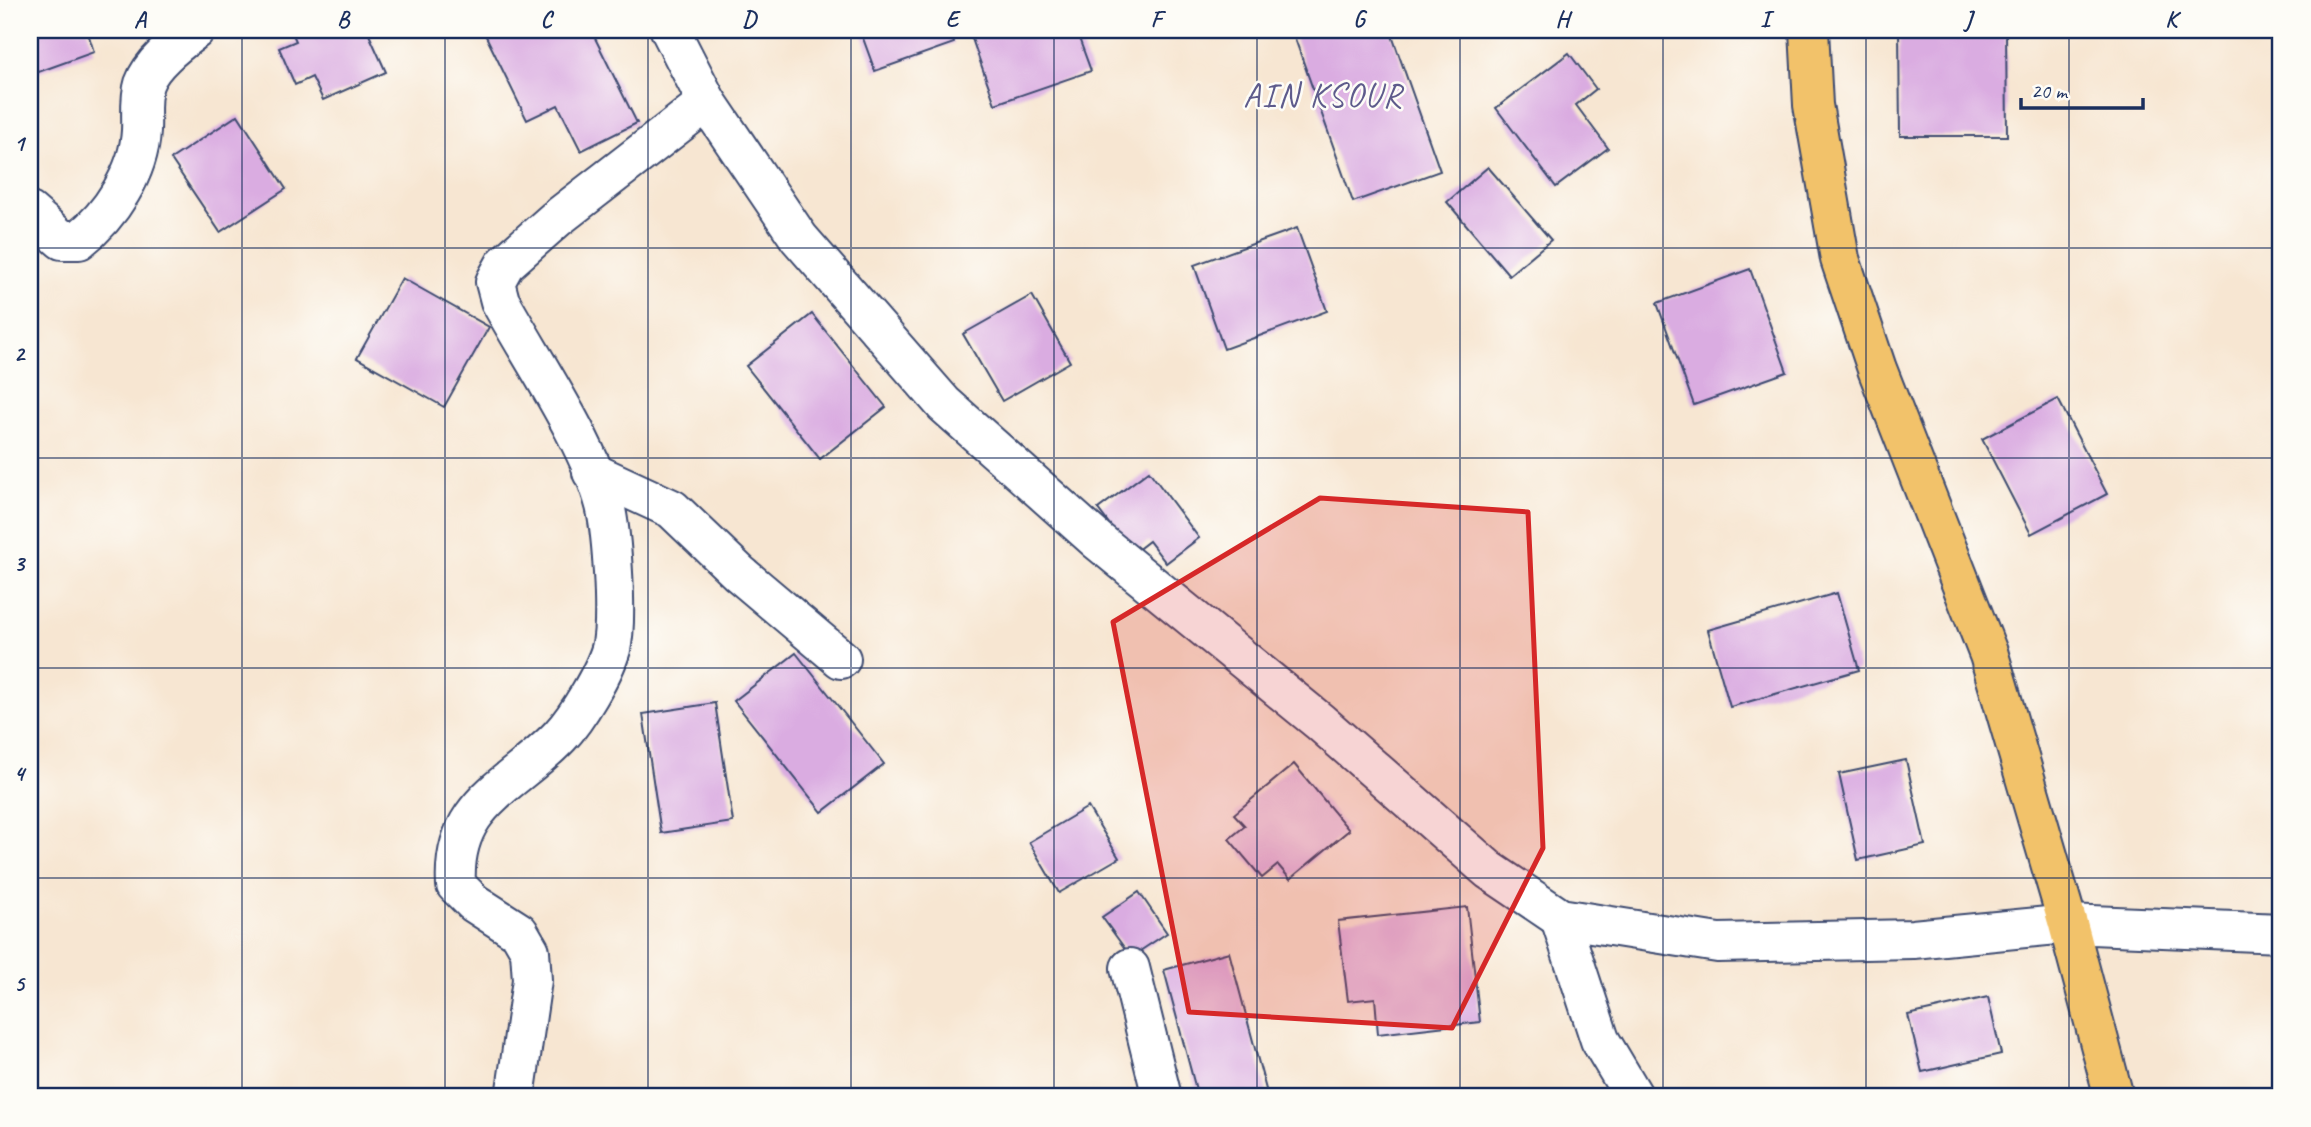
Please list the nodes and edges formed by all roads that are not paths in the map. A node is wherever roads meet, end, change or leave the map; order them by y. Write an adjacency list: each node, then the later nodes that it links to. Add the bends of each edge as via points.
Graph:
1 (670, 30): 4 (street)
2 (192, 31): 5 (street, via 144,82 138,155 117,198 93,230 79,240 62,240)
3 (1804, 32): 9 (main road, via 1840,259 1877,369 1989,655)
4 (707, 103): 6 (street, via 556,219 505,264 495,282 500,301); 8 (street, via 799,238 944,404 1098,541 1320,722 1489,870)
5 (30, 212)
6 (593, 472): 7 (street, via 671,509); 12 (street, via 605,506 613,606 611,649 561,735 483,801 463,832 455,859 456,885 474,904 519,932 530,951 532,980)
7 (841, 659)
8 (1560, 918): 9 (street, via 1718,943 1913,939); 14 (street, via 1600,1040)
9 (2068, 924): 10 (street); 15 (main road)
10 (2281, 933)
11 (1130, 968): 13 (street)
12 (515, 1097)
13 (1162, 1097)
14 (1634, 1097)
15 (2114, 1097)

